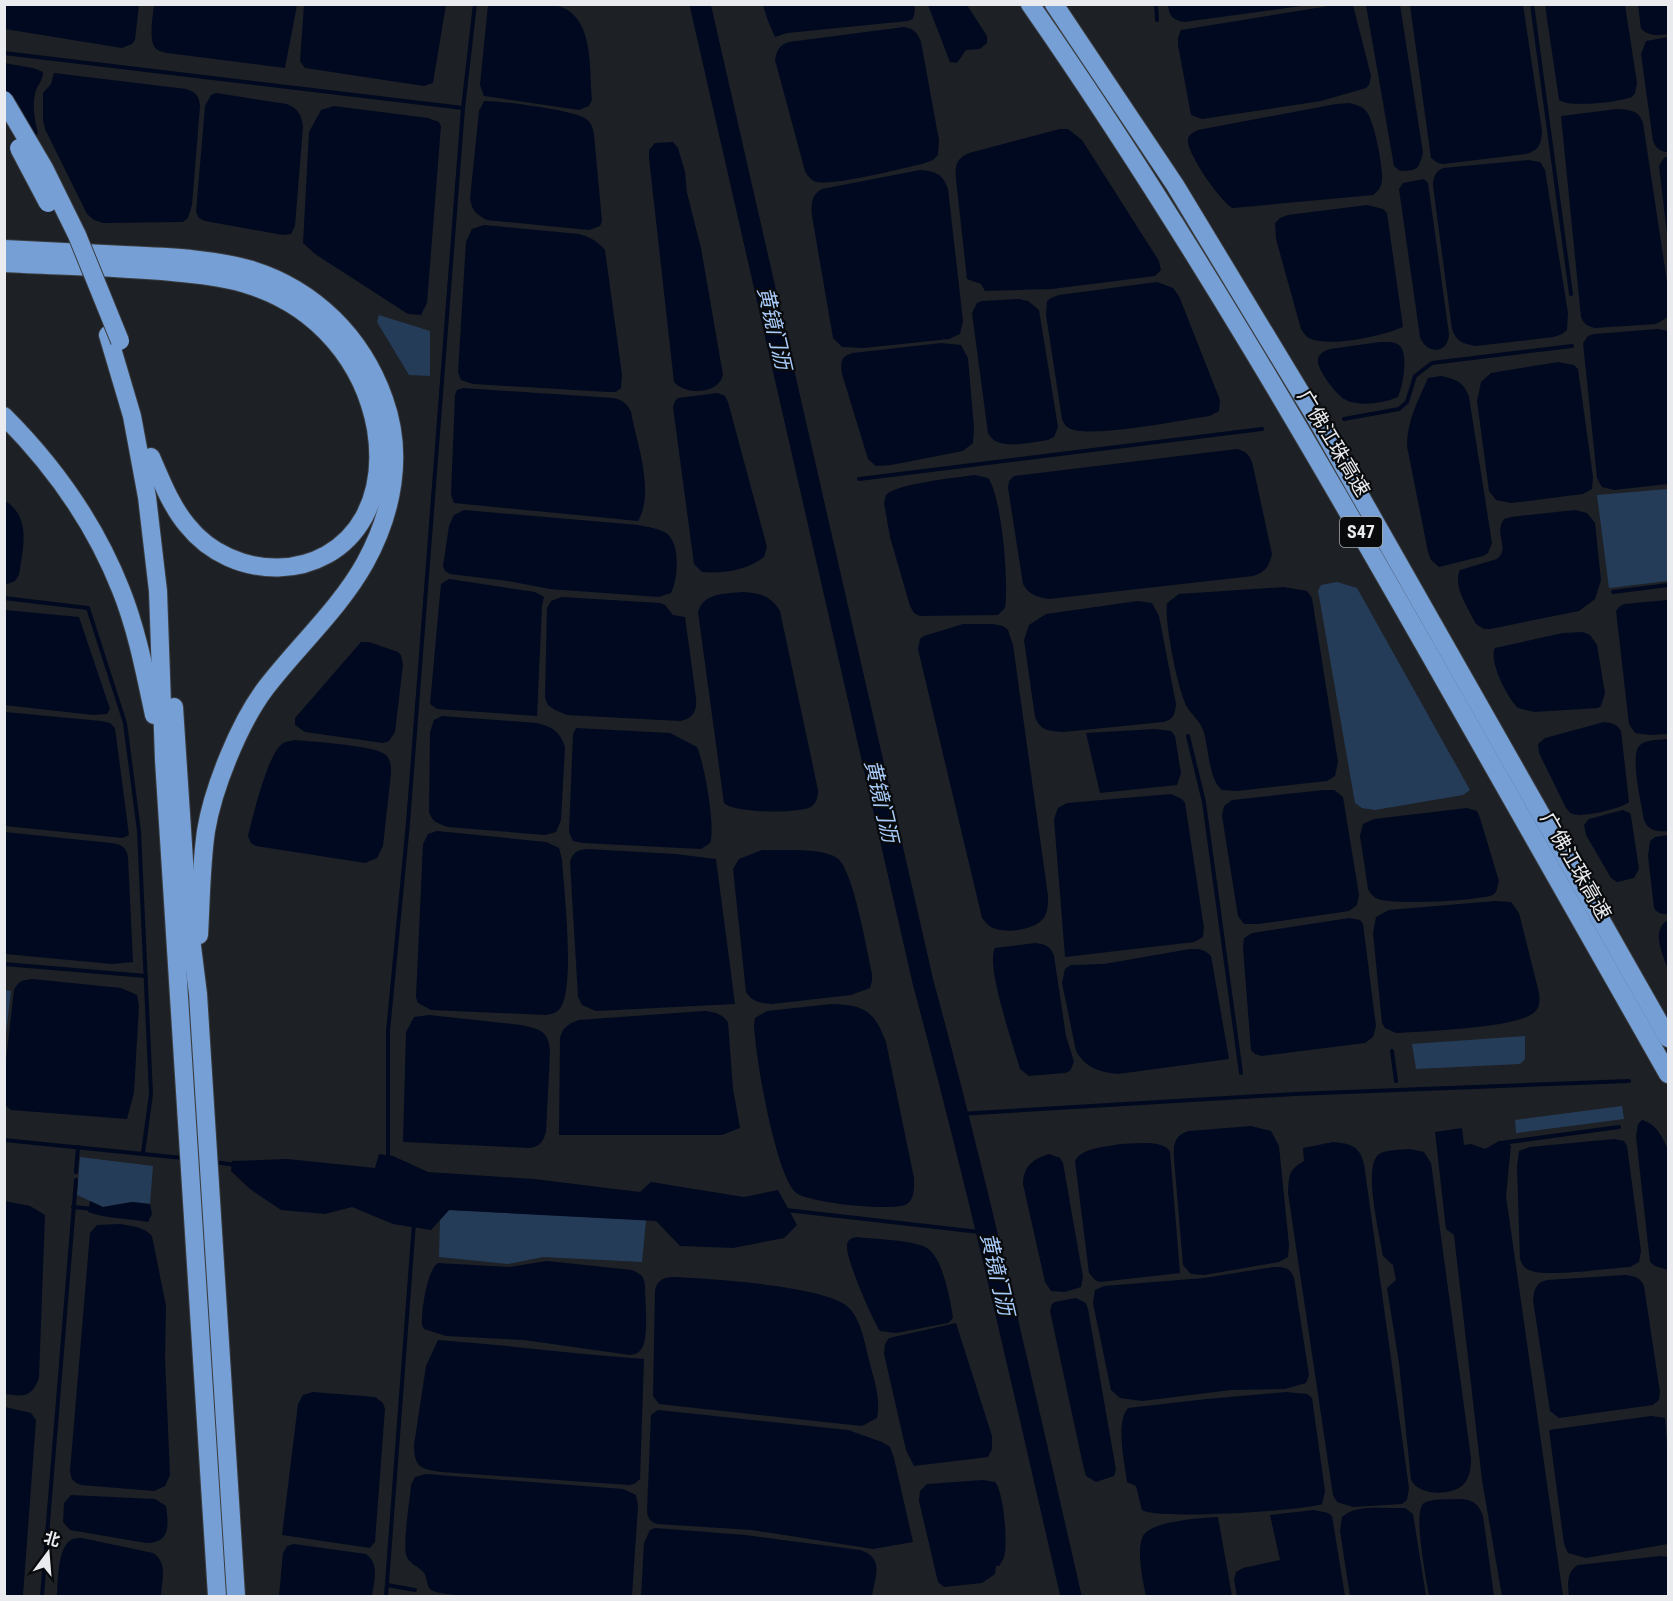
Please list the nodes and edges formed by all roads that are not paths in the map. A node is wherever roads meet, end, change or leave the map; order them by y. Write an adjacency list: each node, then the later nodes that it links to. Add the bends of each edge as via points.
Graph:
1 (1030, 4): 13 (highway, 广佛江珠高速 / S47, via 1169,213 1336,489)
2 (1054, 4): 12 (highway, 广佛江珠高速 / S47, via 1175,185 1316,417)
3 (4, 100): 8 (highway, bridge, via 77,235 120,341)
4 (4, 123): 9 (highway, bridge, via 54,213 108,335 132,416)
5 (4, 249): 11 (highway, via 214,262 252,270 293,287 326,310 353,339 375,374 389,412 395,456 393,492 381,530 364,564 336,603 263,691 220,779 206,830)
6 (4, 263): 8 (highway, via 208,276 252,286 285,300 338,345 358,374 372,408 380,468 373,497 349,536 320,558 295,567 267,568 240,563 213,550 187,526)
7 (4, 416): 10 (highway, via 34,446 100,541 122,591 140,648)
8 (151, 457): 9 (highway)
9 (163, 590): 10 (highway); 11 (highway, via 187,906)
10 (164, 760): 14 (highway)
11 (198, 994): 15 (highway)
12 (1668, 1038)
13 (1668, 1074)
14 (217, 1596)
15 (236, 1596)

